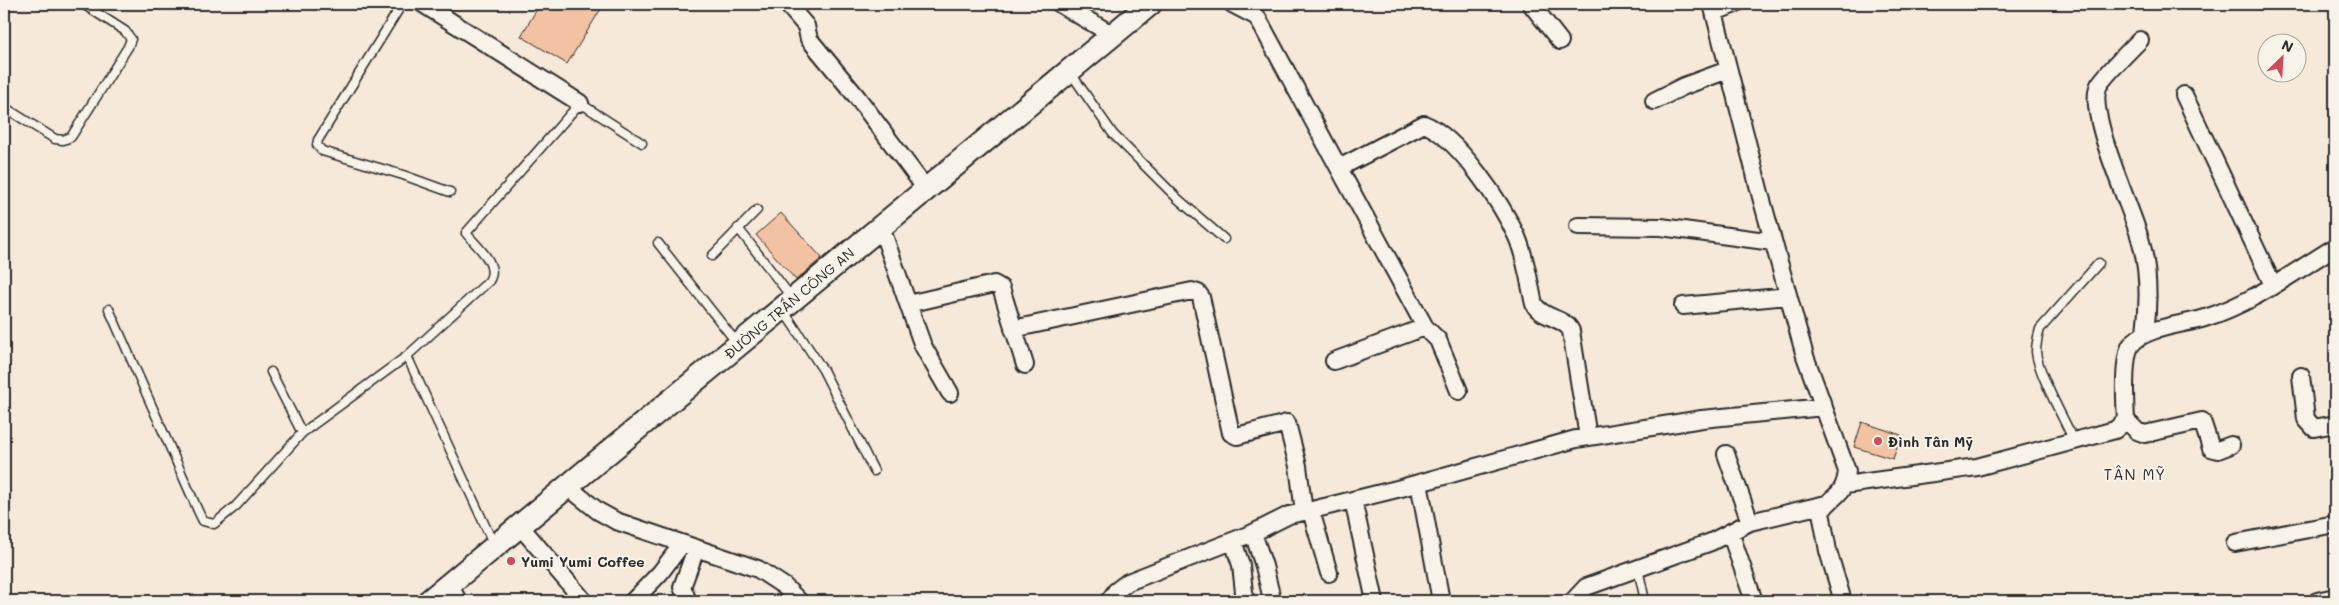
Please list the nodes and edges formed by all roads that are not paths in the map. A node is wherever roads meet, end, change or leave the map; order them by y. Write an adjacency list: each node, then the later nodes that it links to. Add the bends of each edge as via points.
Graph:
1 (83, 4): 19 (lane, via 125,31 130,39 71,137 55,139)
2 (402, 4): 23 (lane, via 318,140 318,145 322,152 403,174)
3 (423, 4): 18 (street)
4 (787, 4): 22 (street, via 806,26 809,39)
5 (1060, 4): 11 (street)
6 (1150, 4): 11 (main road, ĐƯỜNG TRẦN CÔNG AN)
7 (1232, 4): 21 (street, via 1257,17)
8 (1531, 4): 13 (street)
9 (1736, 4): 10 (street)
10 (1713, 8): 15 (street)
11 (1113, 35): 14 (main road, ĐƯỜNG TRẦN CÔNG AN)
12 (2140, 40): 42 (street, via 2099,86 2097,106 2108,152 2141,242 2148,285)
13 (1560, 41)
14 (1069, 70): 22 (main road, ĐƯỜNG TRẦN CÔNG AN); 28 (lane, via 1113,134 1177,198)
15 (1728, 70): 17 (street); 29 (street)
16 (2184, 95): 34 (street)
17 (1654, 101)
18 (580, 103): 20 (lane); 44 (lane, via 466,233 493,269 489,281)
19 (4, 106)
20 (642, 143)
21 (1339, 168): 40 (street); 55 (street, via 1424,124 1462,153 1495,199 1518,239 1538,311 1565,324 1571,331)
22 (926, 189): 26 (main road, ĐƯỜNG TRẦN CÔNG AN)
23 (450, 192)
24 (757, 210): 27 (lane)
25 (1578, 226): 29 (street, via 1661,227)
26 (881, 227): 36 (main road, ĐƯỜNG TRẦN CÔNG AN); 37 (street)
27 (738, 228): 32 (lane); 36 (lane)
28 (1224, 239)
29 (1773, 242): 35 (street)
30 (658, 243): 43 (lane)
31 (2335, 247): 34 (street)
32 (712, 256)
33 (2100, 263): 56 (lane, via 2040,329 2036,351)
34 (2273, 285): 42 (street, via 2207,318)
35 (1788, 296): 38 (street); 51 (street)
36 (788, 304): 43 (main road, ĐƯỜNG TRẦN CÔNG AN); 59 (lane)
37 (908, 304): 41 (street, via 998,285); 50 (street, via 923,346)
38 (1683, 306)
39 (109, 309): 54 (lane, via 195,505 206,523 214,524 236,506)
40 (1425, 327): 45 (street); 49 (street, via 1438,340)
41 (1013, 329): 46 (street); 65 (street, via 1192,291 1198,293 1231,433 1236,436 1283,423 1289,426)
42 (2145, 332): 52 (street, via 2131,345 2126,360)
43 (739, 344): 62 (main road, ĐƯỜNG TRẦN CÔNG AN)
44 (407, 356): 54 (lane); 74 (lane)
45 (1334, 361)
46 (1025, 365)
47 (271, 372): 54 (lane)
48 (2301, 376): 53 (street, via 2306,419 2314,428)
49 (1459, 391)
50 (950, 392)
51 (1824, 407): 55 (street, via 1702,419); 61 (street, via 1847,470)
52 (2126, 420): 56 (street, via 2114,430); 57 (street, via 2145,434 2202,421 2211,448 2218,450)
53 (2335, 424)
54 (302, 433)
55 (1588, 437): 60 (street)
56 (2074, 441): 61 (street, via 1977,467)
57 (2231, 445)
58 (1726, 454): 66 (street)
59 (874, 471)
60 (1419, 483): 63 (street); 88 (street)
61 (1846, 485): 64 (street)
62 (568, 487): 68 (main road, ĐƯỜNG TRẦN CÔNG AN); 73 (street, via 616,521)
63 (1353, 500): 65 (street); 87 (street)
64 (1826, 504): 66 (street); 92 (street, via 1821,512 1824,533)
65 (1307, 511): 70 (street, via 1275,520); 76 (street)
66 (1750, 522): 69 (street)
67 (2335, 524): 72 (street)
68 (520, 526): 74 (main road, ĐƯỜNG TRẦN CÔNG AN); 81 (street)
69 (1730, 532): 75 (street); 91 (street)
70 (1253, 533): 71 (street); 79 (street)
71 (1233, 541): 85 (street, via 1128,582); 86 (street, via 1241,565)
72 (2235, 543)
73 (689, 546): 82 (street); 83 (street, via 682,587); 84 (street, via 758,569 784,586)
74 (495, 547): 77 (main road, ĐƯỜNG TRẦN CÔNG AN)
75 (1638, 568): 89 (street, via 1586,587); 90 (lane)
76 (1328, 573)
77 (454, 593): 80 (main road, ĐƯỜNG TRẦN CÔNG AN)
78 (2335, 597): 93 (street)
79 (1272, 599)
80 (428, 601)
81 (584, 601)
82 (633, 601)
83 (688, 601)
84 (799, 601)
85 (1109, 601)
86 (1246, 601)
87 (1375, 601)
88 (1441, 601)
89 (1573, 601)
90 (1645, 601)
91 (1754, 601)
92 (1843, 601)
93 (2317, 601)

